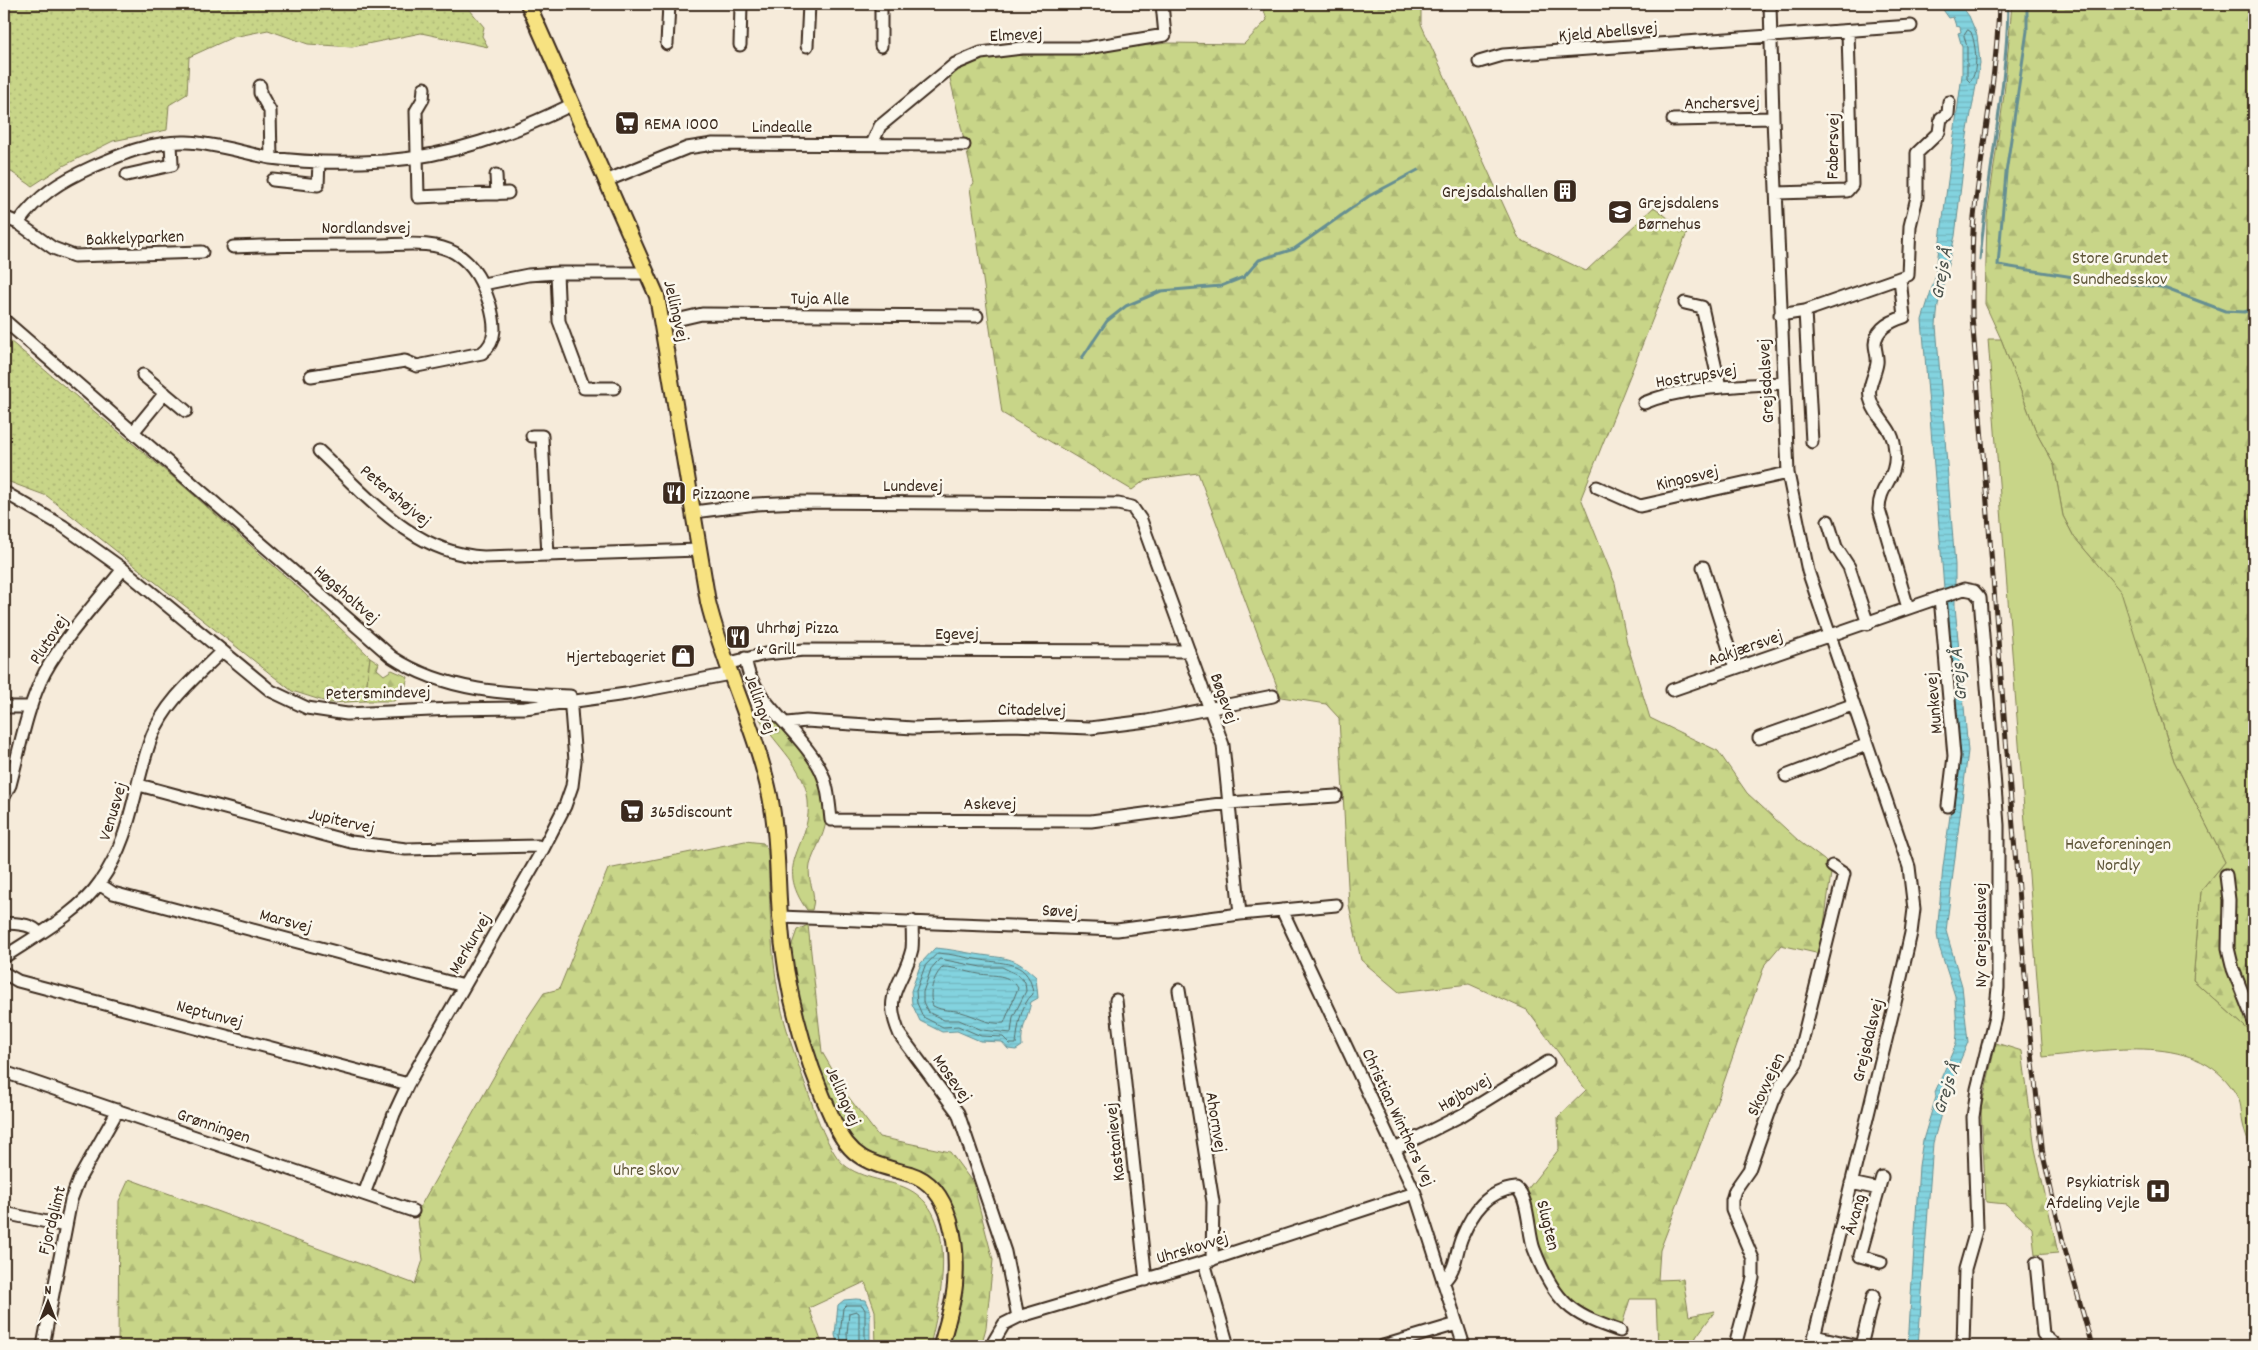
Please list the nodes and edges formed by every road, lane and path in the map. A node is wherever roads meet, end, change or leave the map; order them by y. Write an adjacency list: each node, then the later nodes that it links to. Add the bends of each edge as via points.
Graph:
1 (528, 4): 19 (main road, Jellingvej)
2 (669, 4): 11 (street)
3 (741, 4): 12 (street)
4 (809, 4): 13 (street)
5 (882, 4): 14 (street)
6 (1162, 4): 23 (street, Elmevej, via 1165,35 1087,48 1001,50 981,53 955,64 880,126)
7 (1770, 4): 10 (street, Grejsdalsvej)
8 (1911, 26): 9 (street, Kjeld Abellsvej)
9 (1848, 30): 10 (street, Kjeld Abellsvej); 32 (street, Fabersvej, via 1852,185 1847,191)
10 (1771, 35): 15 (street, Kjeld Abellsvej, via 1503,55); 20 (street, Grejsdalsvej)
11 (667, 44)
12 (740, 45)
13 (807, 46)
14 (881, 46)
15 (1479, 62)
16 (260, 86): 25 (street, via 260,93 270,111)
17 (424, 88): 26 (street, via 423,99 416,111)
18 (1948, 102): 39 (street, via 1948,114 1941,118 1939,132 1917,153 1917,197 1910,226 1908,274)
19 (571, 105): 26 (street, via 499,137); 31 (main road, Jellingvej)
20 (1772, 118): 21 (street, Anchersvej); 32 (street, Grejsdalsvej)
21 (1673, 120)
22 (171, 143): 25 (street, via 210,144); 28 (street, via 172,165); 34 (street, via 126,152 65,179 31,205)
23 (872, 144): 24 (street, Lindealle); 31 (street, Lindealle, via 713,144 687,148)
24 (964, 145)
25 (271, 158): 27 (street)
26 (417, 158): 27 (street); 29 (street, via 418,197 502,194)
27 (320, 162): 30 (street, via 318,185)
28 (127, 175)
29 (496, 175)
30 (273, 180)
31 (608, 180): 38 (main road, Jellingvej)
32 (1776, 193): 43 (street, Grejsdalsvej)
33 (4, 217): 34 (street, Bakkelyparken)
34 (18, 223): 36 (street, Bakkelyparken, via 53,248 74,256)
35 (232, 247): 40 (street, Nordlandsvej, via 442,247 470,264)
36 (202, 252)
37 (557, 272): 38 (street); 40 (street); 51 (street, via 559,321 584,388)
38 (648, 273): 46 (main road, Jellingvej)
39 (1900, 278): 42 (street); 70 (street, via 1904,317 1893,320 1878,334 1875,343 1877,363 1870,383 1872,404 1893,435 1896,468 1881,494 1879,509)
40 (483, 284): 48 (street, Nordlandsvej, via 494,321 494,338 490,348 482,354 417,366 405,361)
41 (1686, 304): 50 (street, via 1702,307)
42 (1805, 311): 43 (street); 57 (street)
43 (1780, 315): 49 (street, Grejsdalsvej)
44 (977, 316): 46 (street, Tuja Alle, via 702,314)
45 (4, 320): 55 (street, Høgsholtvej)
46 (663, 323): 63 (main road, Jellingvej)
47 (143, 375): 52 (street)
48 (311, 376)
49 (1783, 383): 50 (street, Hostrupsvej); 59 (street, Grejsdalsvej)
50 (1720, 387): 53 (street, Hostrupsvej, via 1661,395)
51 (614, 388)
52 (165, 393): 54 (street); 55 (street)
53 (1644, 402)
54 (186, 411)
55 (134, 431): 80 (street, Høgsholtvej, via 392,657 412,670 433,679 492,691 570,696)
56 (532, 436): 66 (street, via 542,436)
57 (1812, 442)
58 (319, 451): 66 (street, Petershøjvej, via 406,531 442,550 468,557)
59 (1788, 473): 60 (street, Kingosvej, via 1640,506); 72 (street, Grejsdalsvej, via 1799,538)
60 (1596, 487)
61 (4, 492): 68 (street, Petersmindevej, via 55,522)
62 (1132, 507): 63 (street, Lundevej, via 1118,504 799,502); 74 (street, Bøgevej, via 1141,520)
63 (694, 512): 65 (main road, Jellingvej)
64 (1828, 521): 71 (street, via 1836,547 1849,567)
65 (699, 550): 66 (street, Petershøjvej); 77 (main road, Jellingvej, via 717,637)
66 (548, 556)
67 (1703, 566): 76 (street)
68 (123, 569): 73 (street, Petersmindevej); 83 (street, Plutovej, via 65,642 45,673)
69 (1942, 596): 70 (street, Ny Grejsdalsvej); 93 (street, Munkevej, via 1954,741); 142 (street, Ny Grejsdalsvej, via 1970,590 1980,598 1990,704 1998,863 1998,988 1995,1017 1973,1117 1977,1227 1965,1269)
70 (1908, 608): 71 (street, Ny Grejsdalsvej)
71 (1868, 624): 72 (street, Ny Grejsdalsvej)
72 (1829, 638): 76 (street, Aakjærsvej); 81 (street, Grejsdalsvej)
73 (222, 651): 80 (street, Petersmindevej, via 270,690 292,702 326,712 525,708); 89 (street, Venusvej, via 179,693 162,716 152,736)
74 (1189, 651): 75 (street, Egevej, via 804,650); 84 (street, Bøgevej)
75 (745, 658): 77 (street, Egevej); 85 (street, Askevej, via 750,678)
76 (1735, 668): 78 (street, Aakjærsvej)
77 (728, 669): 80 (street, Petersmindevej); 101 (main road, Jellingvej, via 750,722 770,794 778,853)
78 (1672, 690)
79 (1274, 696): 84 (street, Citadelvej)
80 (571, 703): 94 (street, Merkurvej, via 575,760 572,786)
81 (1852, 704): 86 (street); 87 (street, Grejsdalsvej)
82 (4, 706): 83 (street)
83 (31, 707): 91 (street, Plutovej)
84 (1210, 708): 85 (street, Citadelvej, via 1147,722 1090,728 1012,725 913,728 806,721); 92 (street, Bøgevej, via 1223,746)
85 (787, 723): 92 (street, Askevej, via 818,764 827,784 831,820 1091,821)
86 (1760, 738)
87 (1866, 745): 88 (street); 117 (street, Grejsdalsvej, via 1898,829 1909,867 1914,909 1899,986)
88 (1786, 776)
89 (139, 785): 94 (street, Jupitervej, via 377,846 406,849 538,846); 97 (street, Venusvej, via 125,837)
90 (1336, 796): 92 (street, Askevej)
91 (4, 797)
92 (1228, 803): 100 (street, Bøgevej)
93 (1948, 806)
94 (543, 849): 107 (street, Merkurvej)
95 (1832, 866): 140 (street, Skovvejen, via 1844,874 1797,1062 1773,1102 1749,1170 1732,1200 1732,1210 1753,1259 1753,1278)
96 (2226, 876): 110 (street, via 2230,900 2228,948)
97 (99, 884): 104 (street, Venusvej); 107 (street, Marsvej, via 113,893)
98 (1336, 905): 99 (street, Søvej)
99 (1282, 910): 100 (street, Søvej); 115 (street, Christian Winthers Vej)
100 (1240, 914): 102 (street, Søvej, via 1117,930)
101 (780, 917): 102 (street, Søvej); 135 (main road, Jellingvej, via 795,1016 805,1054 842,1139 863,1160 911,1175 931,1186 947,1212 955,1247 956,1271)
102 (912, 921): 130 (street, Mosevej, via 912,949 892,997 895,1022 900,1035 958,1113 1005,1252)
103 (4, 923): 104 (street, via 27,926)
104 (40, 933): 105 (street, Venusvej)
105 (4, 956)
106 (4, 973): 113 (street, Neptunvej, via 18,981)
107 (464, 986): 113 (street, Merkurvej)
108 (1179, 990): 124 (street, Ahornvej, via 1213,1202)
109 (1116, 1000): 127 (street, Kastanievej)
110 (2254, 1022)
111 (1548, 1062): 115 (street, Højbovej, via 1462,1115)
112 (4, 1072): 114 (street, Grønningen)
113 (408, 1084): 120 (street, Merkurvej)
114 (118, 1110): 120 (street, Grønningen); 123 (street, Fjordglimt, via 79,1179)
115 (1396, 1149): 119 (street, Christian Winthers Vej)
116 (1882, 1177): 118 (street, Åvang)
117 (1851, 1183): 118 (street, Åvang); 133 (street, Grejsdalsvej)
118 (1879, 1189): 125 (street, Åvang, via 1860,1256)
119 (1415, 1193): 124 (street, Uhrskovvej); 128 (street, Christian Winthers Vej)
120 (364, 1194): 121 (street, Grønningen)
121 (414, 1211)
122 (4, 1213): 123 (street)
123 (66, 1226): 134 (street, Fjordglimt)
124 (1208, 1261): 127 (street, Uhrskovvej); 137 (street, Ahornvej)
125 (1881, 1262)
126 (2036, 1263): 143 (street, via 2042,1334)
127 (1146, 1280): 130 (street, Uhrskovvej)
128 (1443, 1282): 131 (street, Christian Winthers Vej); 132 (street, Slugten, via 1452,1274 1462,1237 1485,1201 1492,1194 1516,1188 1523,1195 1533,1248 1556,1292 1570,1308 1585,1318)
129 (1873, 1296): 141 (street)
130 (1018, 1317): 136 (street, Uhrskovvej, via 1004,1324)
131 (1457, 1324): 138 (street); 139 (street, Christian Winthers Vej)
132 (1620, 1331)
133 (1814, 1341): 141 (street)
134 (43, 1346)
135 (941, 1346)
136 (991, 1346)
137 (1228, 1346)
138 (1383, 1346)
139 (1464, 1346)
140 (1736, 1346)
141 (1859, 1346)
142 (1963, 1346)
143 (2056, 1346)

